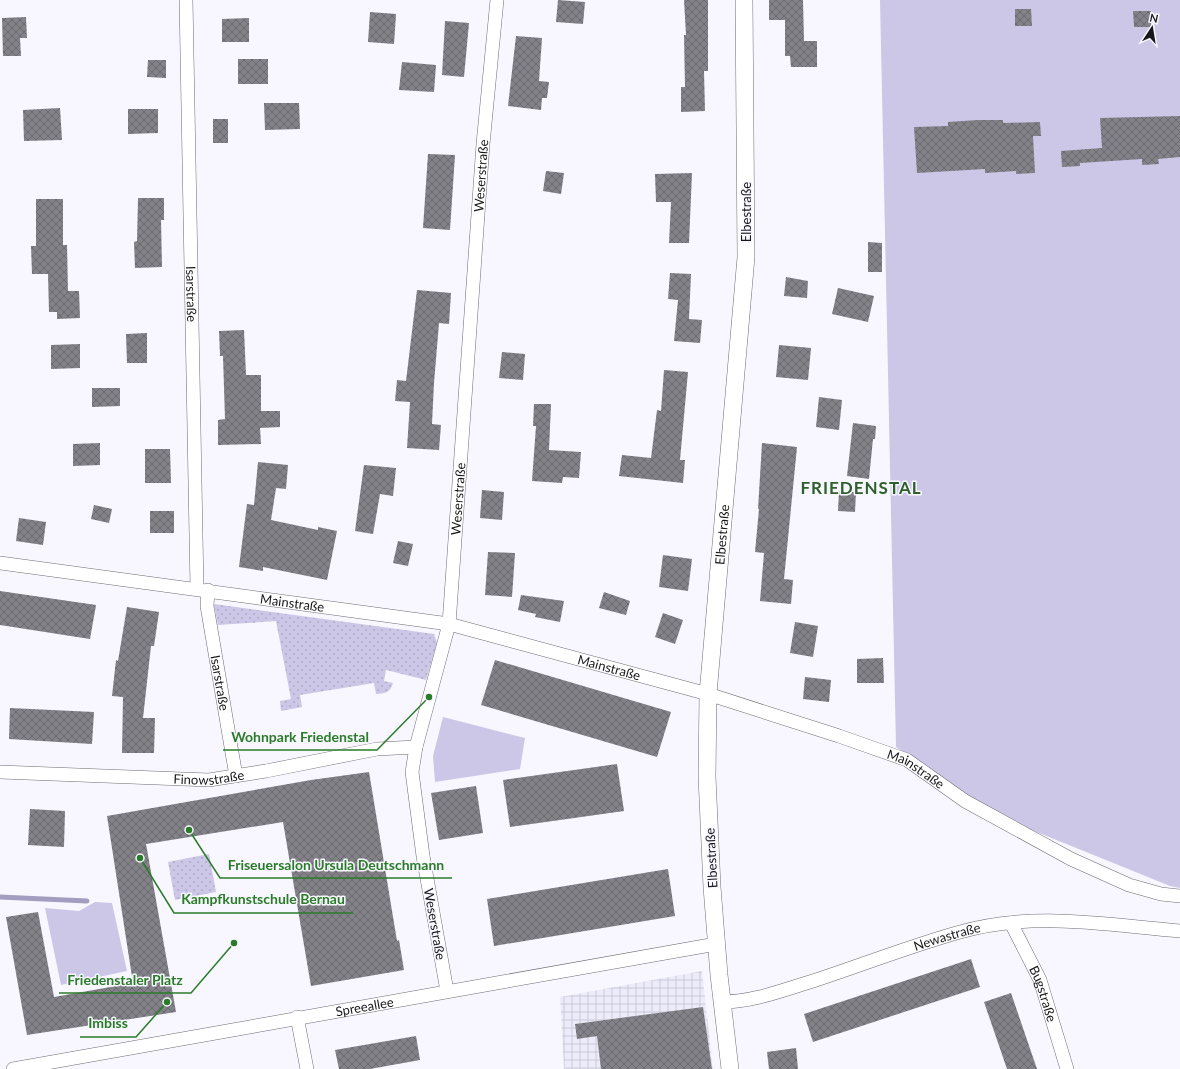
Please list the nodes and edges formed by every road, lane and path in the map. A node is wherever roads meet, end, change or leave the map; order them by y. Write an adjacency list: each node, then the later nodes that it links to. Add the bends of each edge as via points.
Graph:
1 (186, 0): 5 (street, Isarstraße)
2 (497, 0): 6 (street, Weserstraße)
3 (744, 0): 7 (street, Elbestraße, via 746,257)
4 (0, 563): 5 (street, Mainstraße)
5 (202, 589): 6 (street, Mainstraße); 10 (street, Isarstraße)
6 (449, 624): 7 (street, Mainstraße); 8 (street, Weserstraße)
7 (708, 694): 11 (street, Mainstraße, via 907,760 964,801 1071,859 1129,885 1161,894); 14 (street, Elbestraße, via 707,777)
8 (416, 746): 10 (street, Finowstraße, via 377,749); 15 (street, Weserstraße, via 412,772 414,788 423,856)
9 (0, 772): 10 (street, Finowstraße, via 209,780)
10 (236, 776)
11 (1180, 896)
12 (1011, 923): 13 (street, Newastraße, via 1066,920); 16 (street, Newastraße, via 961,931 785,990 744,1001); 21 (street, Bugstraße, via 1040,980)
13 (1180, 931)
14 (716, 944): 15 (street, Spreeallee); 16 (street, Elbestraße)
15 (447, 991): 17 (street, Spreeallee)
16 (722, 1002): 20 (street, Elbestraße)
17 (297, 1018): 18 (street, Spreeallee); 19 (street)
18 (13, 1069)
19 (307, 1069)
20 (730, 1069)
21 (1067, 1069)

